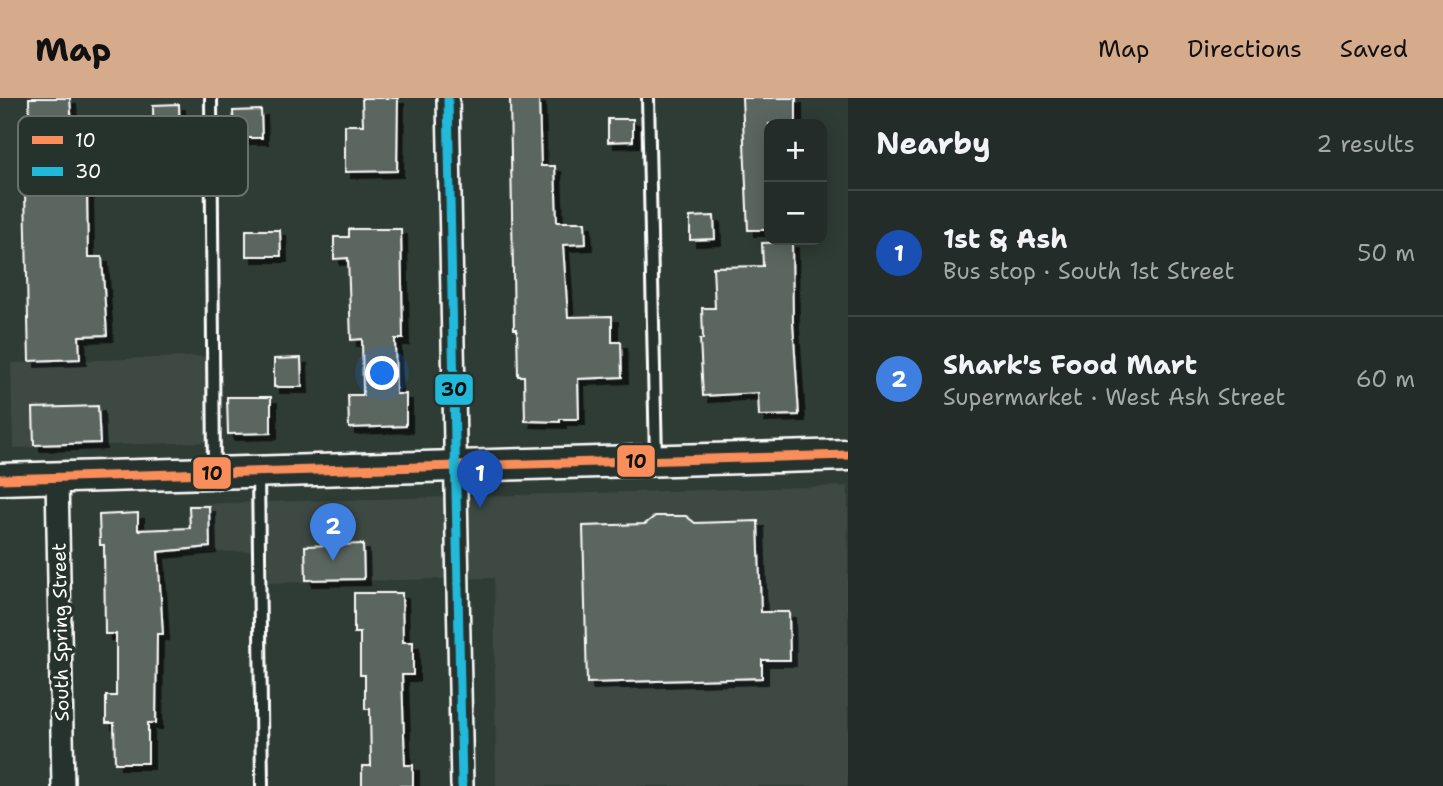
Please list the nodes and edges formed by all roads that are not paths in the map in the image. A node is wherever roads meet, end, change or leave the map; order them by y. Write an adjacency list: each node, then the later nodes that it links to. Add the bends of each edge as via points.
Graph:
1 (211, 98): 4 (lane)
2 (448, 98): 8 (street)
3 (648, 98): 7 (lane)
4 (211, 116)
5 (212, 196): 10 (lane)
6 (848, 455): 7 (street)
7 (656, 460): 8 (street)
8 (456, 466): 9 (street); 15 (street)
9 (258, 470): 10 (street); 14 (lane)
10 (214, 472): 11 (street)
11 (57, 477): 12 (street); 13 (street, South Spring Street)
12 (0, 479)
13 (63, 786)
14 (262, 786)
15 (462, 786)

